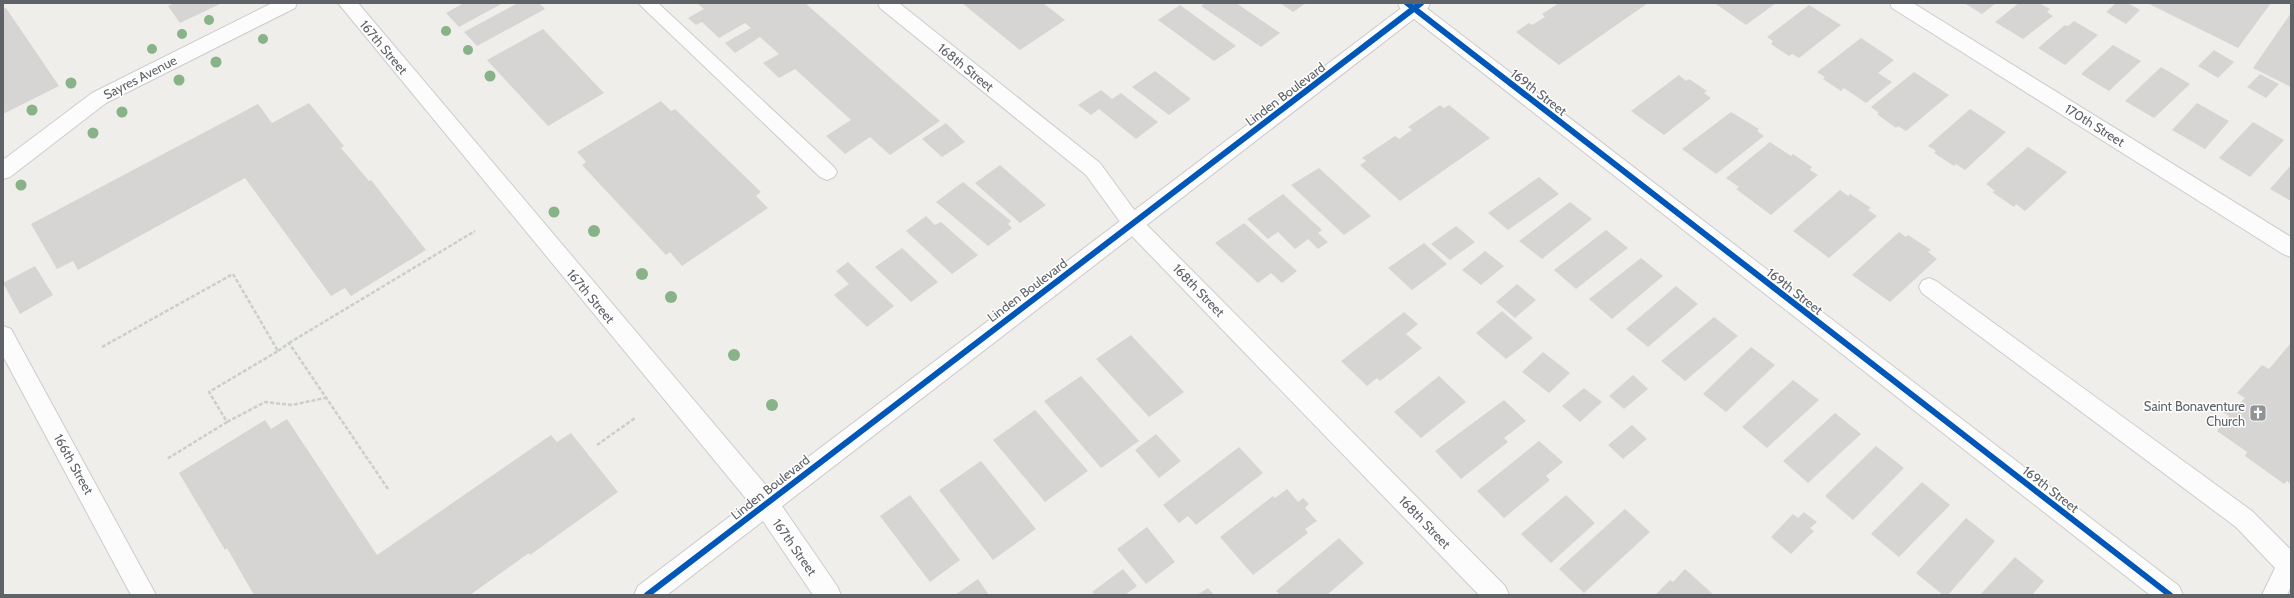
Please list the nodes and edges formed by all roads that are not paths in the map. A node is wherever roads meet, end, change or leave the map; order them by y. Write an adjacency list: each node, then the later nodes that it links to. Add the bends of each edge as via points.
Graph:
1 (288, 3): 7 (street, Sayres Avenue, via 99,98)
2 (347, 3): 13 (street, 167th Street)
3 (647, 3): 8 (lane)
4 (887, 3): 9 (street, 168th Street, via 1093,169)
5 (1899, 3): 10 (street, 170th Street)
6 (1414, 5): 9 (street, Linden Boulevard); 18 (street, 169th Street)
7 (3, 171)
8 (827, 172)
9 (1133, 224): 13 (street, Linden Boulevard); 17 (street, 168th Street)
10 (2291, 248)
11 (1929, 287): 19 (lane, via 2244,519 2289,565)
12 (3, 335): 14 (lane, 166th Street)
13 (766, 504): 15 (street, Linden Boulevard); 16 (street, 167th Street)
14 (144, 595)
15 (647, 595)
16 (828, 595)
17 (1496, 595)
18 (2170, 595)
19 (2274, 595)

